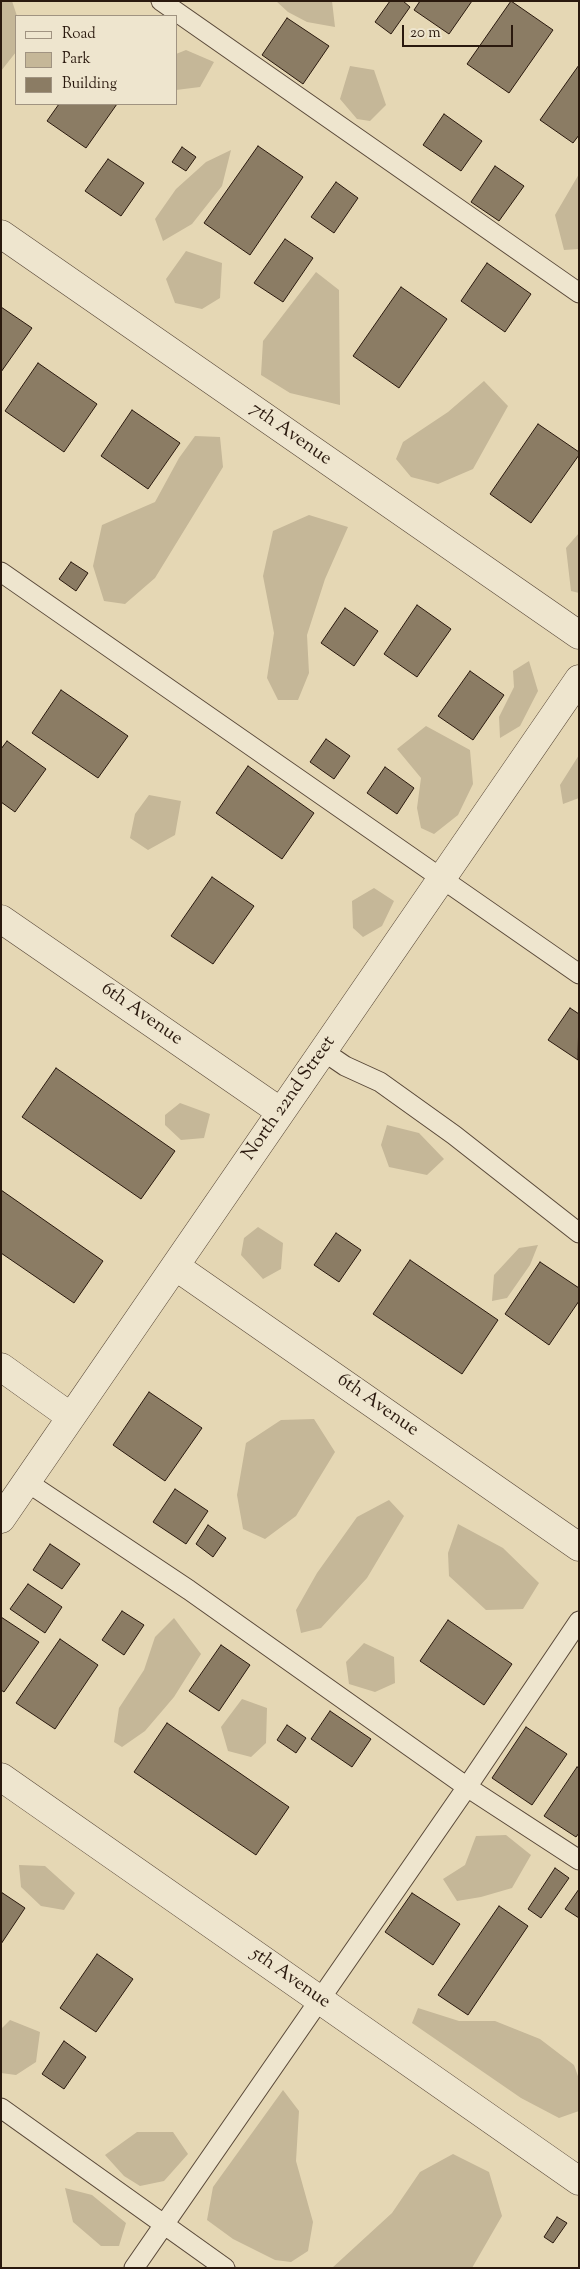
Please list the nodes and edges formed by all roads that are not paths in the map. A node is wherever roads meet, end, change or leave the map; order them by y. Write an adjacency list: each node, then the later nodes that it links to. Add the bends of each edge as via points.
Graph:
1 (162, 1): 3 (lane)
2 (1, 234): 5 (street, 7th Avenue)
3 (579, 293)
4 (1, 572): 7 (lane)
5 (579, 635)
6 (579, 679): 7 (street, North 22nd Street)
7 (441, 879): 9 (lane); 10 (street, North 22nd Street)
8 (1, 918): 11 (street, 6th Avenue)
9 (579, 974)
10 (323, 1051): 11 (street, North 22nd Street); 12 (lane, via 345,1066 380,1082)
11 (281, 1112): 13 (street, North 22nd Street)
12 (579, 1233)
13 (175, 1266): 15 (street, North 22nd Street); 18 (street, 6th Avenue)
14 (1, 1367): 15 (street)
15 (71, 1416): 16 (street, North 22nd Street)
16 (27, 1482): 17 (street, North 22nd Street); 21 (lane, via 189,1590)
17 (1, 1519)
18 (579, 1547)
19 (579, 1621): 21 (lane)
20 (1, 1777): 23 (street, 5th Avenue)
21 (467, 1787): 22 (lane); 23 (lane)
22 (579, 1860)
23 (319, 1999): 25 (street, 5th Avenue); 26 (lane)
24 (1, 2108): 26 (lane)
25 (579, 2181)
26 (164, 2224): 27 (lane); 28 (lane)
27 (134, 2268)
28 (225, 2268)

